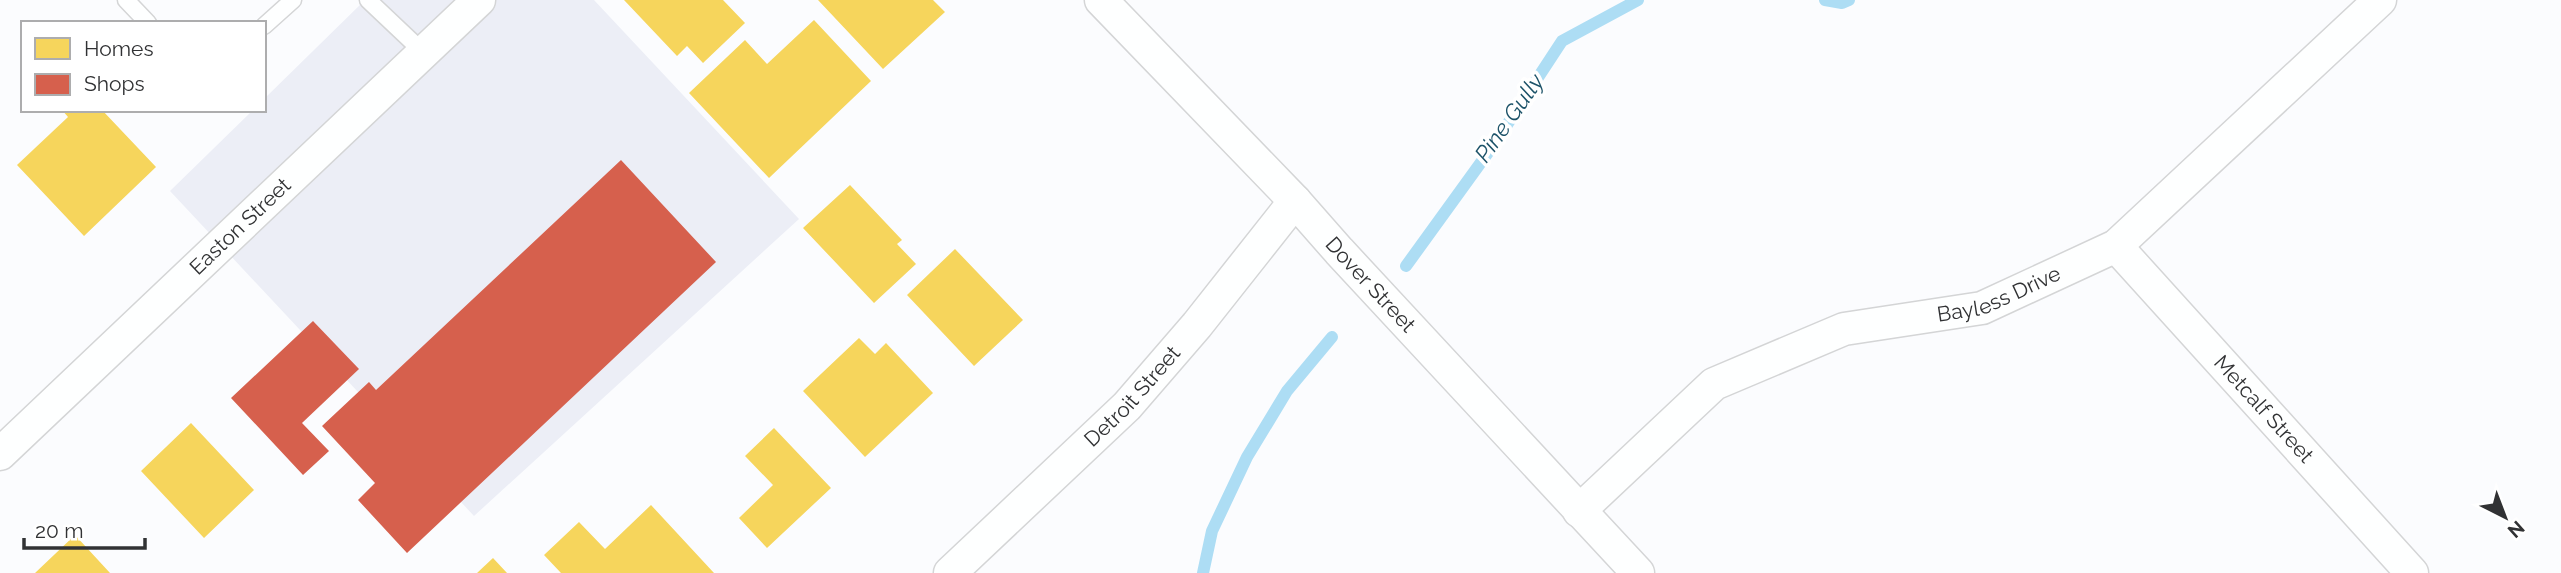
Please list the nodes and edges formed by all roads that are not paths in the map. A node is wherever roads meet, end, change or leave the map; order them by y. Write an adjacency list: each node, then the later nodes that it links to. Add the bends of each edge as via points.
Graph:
1 (126, 0): 7 (lane)
2 (293, 0): 8 (lane)
3 (368, 0): 9 (lane)
4 (480, 0): 9 (street, Easton Street)
5 (1101, 0): 10 (street, Dover Street)
6 (2380, 0): 11 (street, Bayless Drive)
7 (146, 21)
8 (266, 24)
9 (424, 53): 12 (street, Easton Street)
10 (1295, 201): 13 (street, Dover Street); 14 (street, Detroit Street, via 1127,406)
11 (2116, 246): 13 (street, Bayless Drive, via 1982,308 1844,329 1714,384); 16 (street, Metcalf Street)
12 (0, 454)
13 (1579, 511): 15 (street, Dover Street)
14 (950, 573)
15 (1638, 573)
16 (2412, 573)

